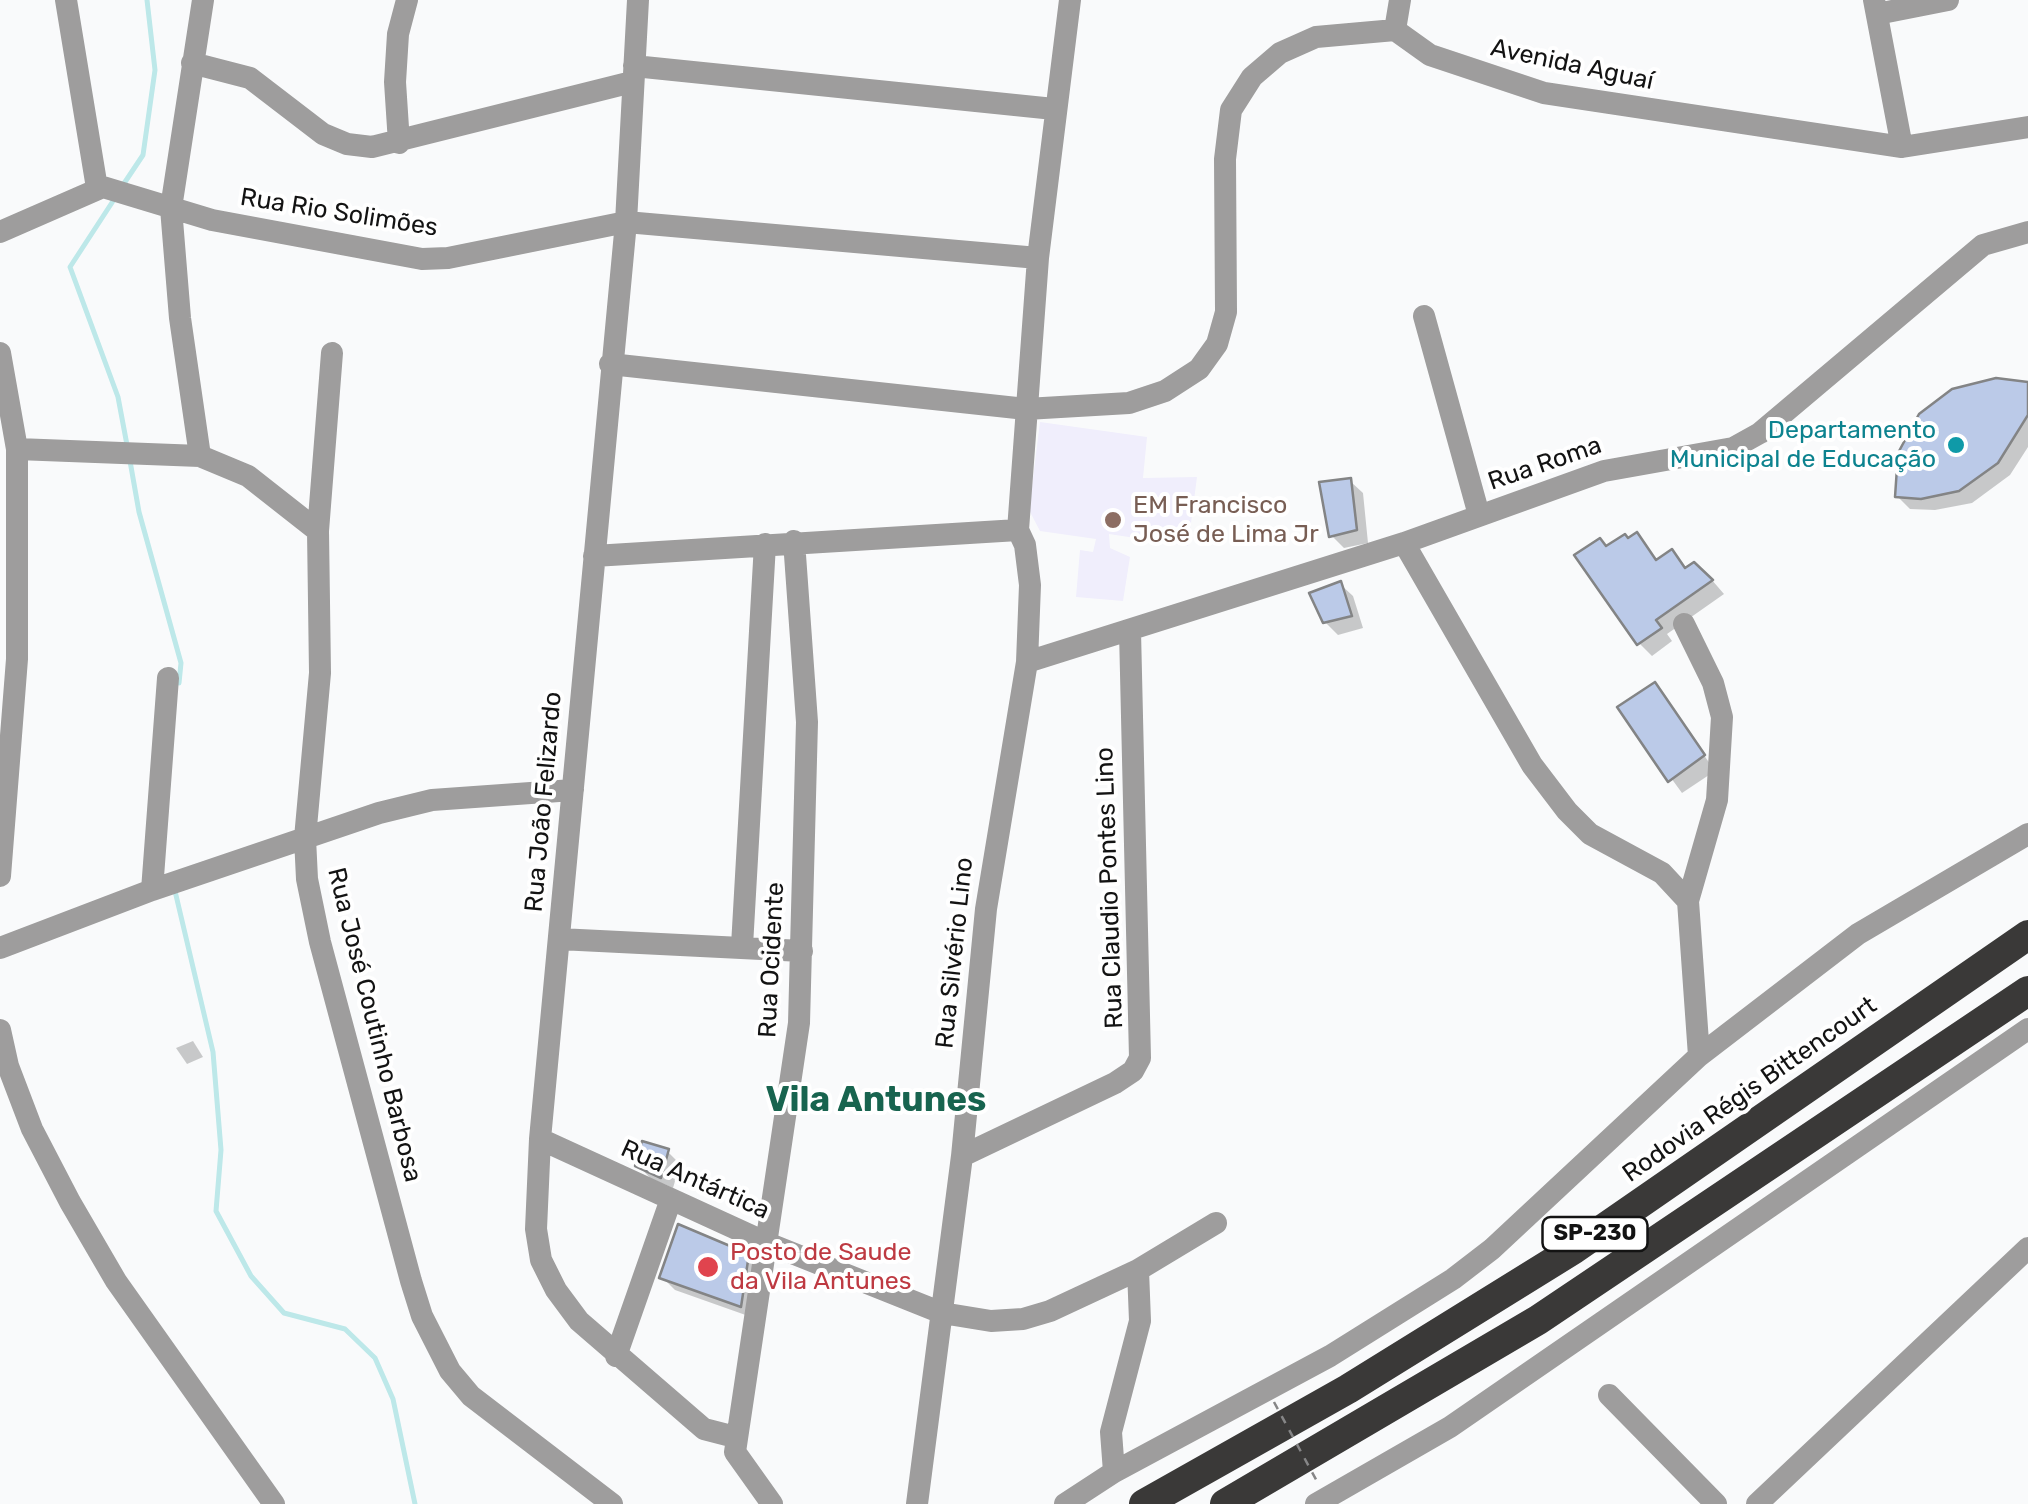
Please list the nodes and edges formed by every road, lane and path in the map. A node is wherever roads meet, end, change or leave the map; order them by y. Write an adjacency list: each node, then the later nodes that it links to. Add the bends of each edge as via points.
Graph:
1 (66, 0): 16 (street)
2 (203, 0): 10 (street)
3 (407, 0): 14 (street, via 395,82)
4 (638, 0): 11 (street, Rua João Felizardo)
5 (1070, 0): 12 (street, Rua Silvério Lino)
6 (1400, 0): 9 (street)
7 (1948, 0): 8 (street)
8 (1875, 7): 15 (street)
9 (1395, 30): 15 (street, Avenida Aguaí, via 1430,55 1544,93); 26 (street, via 1316,38 1280,53 1252,78 1232,110 1225,158 1226,312 1217,344 1199,369 1129,403)
10 (192, 63): 14 (street, via 250,78 346,144); 17 (street)
11 (633, 74): 12 (street); 14 (street); 18 (street, Rua João Felizardo)
12 (1054, 110): 21 (street, Rua Silvério Lino)
13 (2028, 127): 15 (street, Avenida Aguaí)
14 (399, 142)
15 (1902, 147)
16 (103, 188): 17 (street, Rua Rio Solimões); 19 (street)
17 (171, 208): 18 (street, Rua Rio Solimões, via 422,258); 28 (street)
18 (626, 222): 21 (street, Rua Rio Solimões); 25 (street, Rua João Felizardo)
19 (0, 232)
20 (2028, 232): 29 (street, Rua Roma, via 1984,245 1760,433 1732,448 1630,464)
21 (1038, 258): 26 (street, Rua Silvério Lino)
22 (1424, 316): 29 (street)
23 (332, 353): 31 (street, Rua José Coutinho Barbosa)
24 (0, 354): 27 (street)
25 (610, 364): 26 (street); 35 (street, Rua João Felizardo)
26 (1026, 408): 30 (street, Rua Silvério Lino)
27 (17, 449): 28 (street); 36 (street)
28 (200, 456): 31 (street, via 248,476)
29 (1478, 515): 33 (street, Rua Roma)
30 (1018, 530): 32 (street); 39 (street, Rua Silvério Lino, via 1030,585)
31 (318, 532): 43 (street, Rua José Coutinho Barbosa, via 321,657)
32 (794, 541): 34 (street); 51 (street, Rua Ocidente, via 807,722)
33 (1404, 542): 38 (street, Rua Roma); 46 (street, via 1532,765 1567,811 1590,834 1662,873)
34 (765, 544): 35 (street); 49 (street)
35 (594, 556): 41 (street, Rua João Felizardo)
36 (8, 568): 44 (street, via 17,660)
37 (1684, 624): 46 (street, via 1722,717 1718,800)
38 (1130, 631): 39 (street, Rua Roma); 57 (street, Rua Claudio Pontes Lino, via 1140,1058 1115,1083)
39 (1027, 662): 57 (street, Rua Silvério Lino, via 991,873)
40 (168, 678): 45 (street)
41 (573, 790): 43 (street, via 432,800); 48 (street, Rua João Felizardo)
42 (2028, 834): 55 (street, via 1858,934)
43 (304, 838): 45 (street); 71 (street, Rua José Coutinho Barbosa, via 320,942 422,1316 471,1396)
44 (0, 876)
45 (166, 886): 50 (street)
46 (1688, 900): 55 (street)
47 (2028, 935): 75 (highway, Rodovia Régis Bittencourt / SP-230, via 1559,1259)
48 (559, 939): 49 (street); 56 (street, Rua João Felizardo)
49 (742, 946): 51 (street)
50 (0, 948)
51 (802, 951): 60 (street, Rua Ocidente, via 799,1023)
52 (2028, 990): 76 (highway, SP-230, via 1538,1320)
53 (2028, 1029): 69 (street, via 1450,1427)
54 (0, 1030): 70 (street, via 32,1129 70,1202 116,1281)
55 (1699, 1056): 68 (street, via 1453,1279 1330,1356)
56 (540, 1138): 58 (street, Rua Antártica); 64 (street, Rua João Felizardo, via 536,1229 542,1260 578,1320)
57 (962, 1156): 63 (street, Rua Silvério Lino)
58 (670, 1202): 60 (street, Rua Antártica); 64 (street)
59 (1216, 1223): 62 (street, Rua Antártica)
60 (767, 1243): 63 (street, Rua Antártica); 67 (street, Rua Ocidente)
61 (2028, 1248): 78 (street)
62 (1138, 1270): 63 (street, Rua Antártica, via 1023,1319 990,1322); 68 (street, via 1140,1321 1111,1432)
63 (942, 1313): 73 (street, Rua Silvério Lino)
64 (616, 1356): 67 (street, Rua João Felizardo, via 704,1429)
65 (1609, 1395): 77 (street)
66 (1274, 1402): 69 (path, bridge)
67 (736, 1437): 72 (street, via 739,1463)
68 (1114, 1472): 74 (street)
69 (1318, 1495)
70 (274, 1504)
71 (612, 1504)
72 (772, 1504)
73 (917, 1504)
74 (1065, 1504)
75 (1144, 1504)
76 (1225, 1504)
77 (1716, 1504)
78 (1756, 1504)

